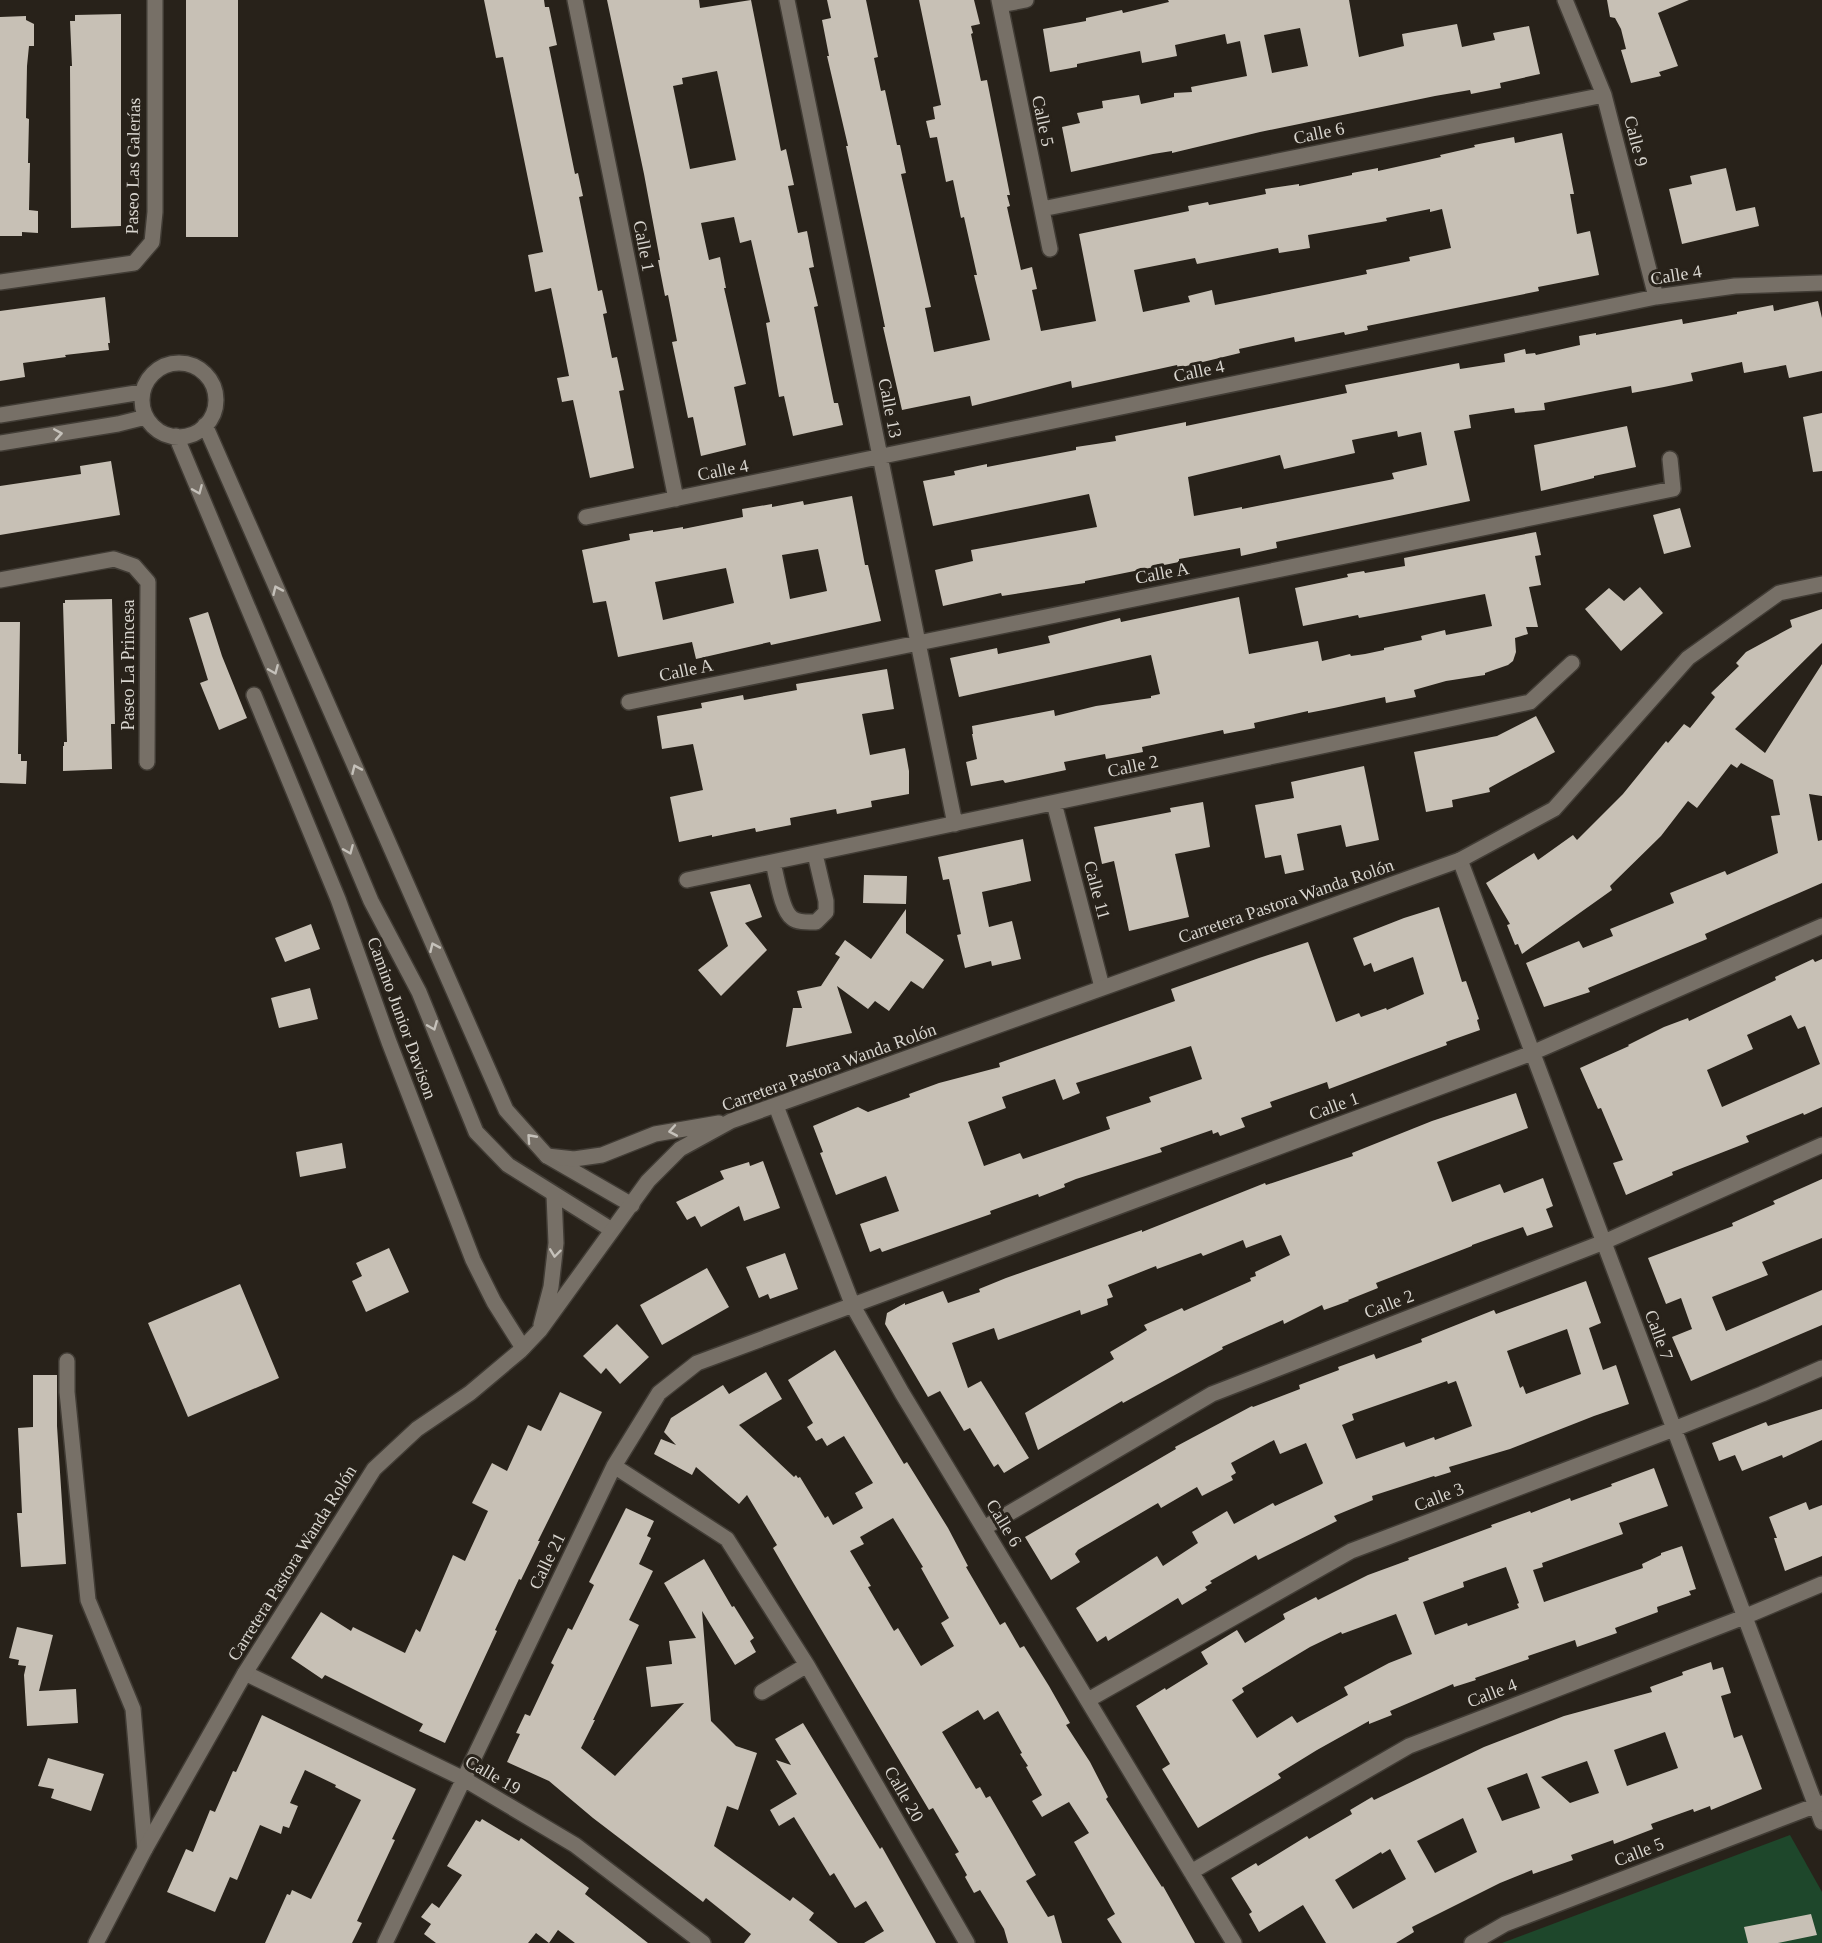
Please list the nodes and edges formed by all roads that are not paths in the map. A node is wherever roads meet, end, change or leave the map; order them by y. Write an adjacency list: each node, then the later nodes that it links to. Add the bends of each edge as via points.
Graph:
1 (154, 0): 10 (street, Paseo Las Galerías, via 152,242 134,263)
2 (575, 0): 21 (street, Calle 1)
3 (787, 0): 19 (street, Calle 13)
4 (1026, 0): 6 (street)
5 (1565, 0): 7 (street, Calle 9)
6 (999, 3): 8 (street, Calle 5)
7 (1604, 95): 8 (street, Calle 6); 12 (street, Calle 9)
8 (1042, 209): 9 (street, Calle 5)
9 (1050, 249)
10 (0, 282)
11 (1822, 282): 12 (street, Calle 4, via 1735,286)
12 (1656, 297): 19 (street, Calle 4)
13 (142, 392): 14 (street); 15 (street); 16 (street, via 151,376 166,365 190,365 206,375 214,391 213,415)
14 (0, 415)
15 (146, 417): 17 (street, via 164,433); 18 (street, one-way to 15)
16 (205, 425): 17 (street, via 187,436); 42 (street, one-way to 16, via 506,1110)
17 (176, 436): 43 (street, one-way to 43, via 371,901 419,992 476,1132 508,1165)
18 (0, 442)
19 (880, 458): 21 (street, Calle 4); 25 (street, Calle 13)
20 (1670, 459): 25 (street, Calle A, via 1673,489)
21 (676, 499): 22 (street, Calle 4)
22 (586, 517)
23 (0, 580): 29 (street, Paseo La Princesa, via 114,560 134,566 148,582)
24 (1822, 584): 33 (street, Carretera Pastora Wanda Rolón, via 1779,593 1689,658 1554,809)
25 (918, 642): 28 (street, Calle A); 31 (street, Calle 13)
26 (1572, 663): 30 (street, Calle 2, via 1530,702)
27 (254, 695): 49 (street, Camino Junior Davison, via 338,899 473,1260)
28 (629, 702)
29 (147, 762)
30 (1054, 803): 31 (street, Calle 2); 37 (street, Calle 11)
31 (955, 824): 32 (street, Calle 2)
32 (815, 854): 34 (street, Calle 2); 34 (street, via 826,901 826,912 816,922 793,919 784,906)
33 (1460, 860): 37 (street, Carretera Pastora Wanda Rolón); 38 (street, Calle 7)
34 (773, 863): 35 (street, Calle 2)
35 (687, 880)
36 (1822, 926): 38 (street, Calle 1)
37 (1102, 987): 39 (street, Carretera Pastora Wanda Rolón)
38 (1532, 1053): 46 (street, Calle 7); 47 (street, Calle 1)
39 (777, 1106): 40 (street, Carretera Pastora Wanda Rolón); 47 (street, Calle 6)
40 (731, 1121): 42 (street, one-way to 42, via 655,1134 602,1155 574,1159); 44 (street, Carretera Pastora Wanda Rolón, via 680,1149 648,1181)
41 (1822, 1145): 46 (street, Calle 2)
42 (547, 1156): 44 (street)
43 (554, 1195): 45 (street); 48 (street, one-way to 48, via 556,1243 551,1287)
44 (632, 1205): 45 (street, Carretera Pastora Wanda Rolón)
45 (612, 1230): 48 (street, Carretera Pastora Wanda Rolón)
46 (1604, 1242): 52 (street, Calle 7); 54 (street, Calle 2, via 1212,1394)
47 (853, 1306): 53 (street, Calle 21, via 697,1363 658,1393); 54 (street, Calle 6)
48 (540, 1330): 49 (street, Carretera Pastora Wanda Rolón)
49 (524, 1348): 58 (street, Carretera Pastora Wanda Rolón, via 470,1393 417,1429 374,1469)
50 (67, 1361): 64 (street, via 88,1600 133,1709)
51 (1822, 1368): 52 (street, Calle 3)
52 (1674, 1429): 56 (street, Calle 7); 60 (street, Calle 3, via 1351,1551)
53 (614, 1466): 57 (street, Calle 20, via 727,1539); 61 (street, Calle 21)
54 (984, 1528): 60 (street, Calle 6)
55 (1822, 1584): 56 (street, Calle 4)
56 (1744, 1617): 62 (street, Calle 7); 65 (street, Calle 4, via 1408,1746)
57 (807, 1665): 59 (street); 69 (street, Calle 20)
58 (245, 1673): 61 (street, Calle 19); 64 (street, Carretera Pastora Wanda Rolón)
59 (762, 1692)
60 (1088, 1700): 65 (street, Calle 6)
61 (464, 1779): 67 (street, Calle 21); 68 (street, Calle 19, via 575,1845)
62 (1818, 1805): 63 (street, Calle 7); 71 (street, Calle 5, via 1504,1924)
63 (1822, 1822)
64 (145, 1849): 66 (street, Carretera Pastora Wanda Rolón)
65 (1191, 1872): 70 (street, Calle 6)
66 (96, 1943)
67 (385, 1943)
68 (703, 1943)
69 (967, 1943)
70 (1234, 1943)
71 (1473, 1943)

